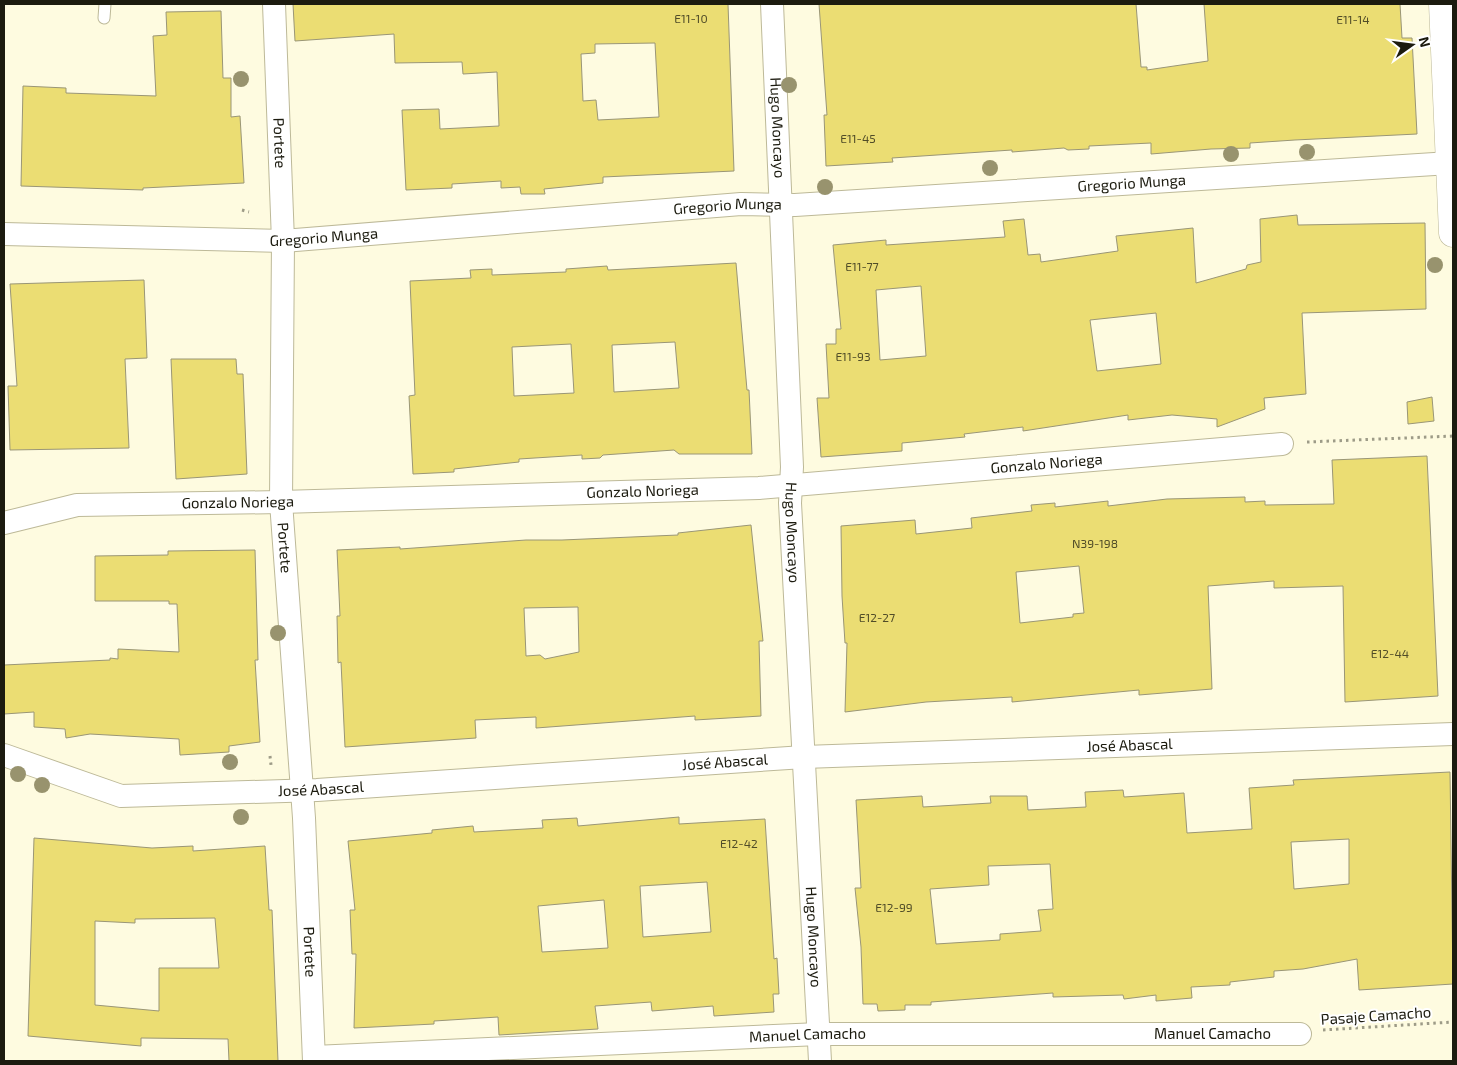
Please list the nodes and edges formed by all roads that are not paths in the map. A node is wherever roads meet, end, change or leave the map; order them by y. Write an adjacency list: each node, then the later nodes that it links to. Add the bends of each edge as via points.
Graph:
1 (105, 4): 5 (lane)
2 (274, 4): 10 (street, Portete)
3 (772, 4): 7 (street, Hugo Moncayo)
4 (1443, 4): 6 (main road)
5 (104, 18)
6 (1450, 163): 7 (street, Gregorio Munga); 8 (main road)
7 (782, 205): 10 (street, Gregorio Munga, via 741,204); 12 (street, Hugo Moncayo, via 792,467)
8 (1453, 232)
9 (4, 234): 10 (street, Gregorio Munga)
10 (283, 241): 13 (street, Portete)
11 (1282, 444): 12 (street, Gonzalo Noriega)
12 (790, 486): 13 (street, Gonzalo Noriega); 17 (street, Hugo Moncayo)
13 (281, 502): 14 (street, Gonzalo Noriega, via 77,505); 18 (street, Portete)
14 (4, 523)
15 (1453, 734): 17 (street, José Abascal)
16 (4, 755): 18 (street, José Abascal, via 121,796)
17 (804, 758): 18 (street, José Abascal); 19 (street, Hugo Moncayo)
18 (302, 790): 21 (street, Portete)
19 (819, 1034): 20 (street, Manuel Camacho); 21 (street, Manuel Camacho); 22 (street, Hugo Moncayo)
20 (1300, 1034)
21 (314, 1059)
22 (820, 1061)

